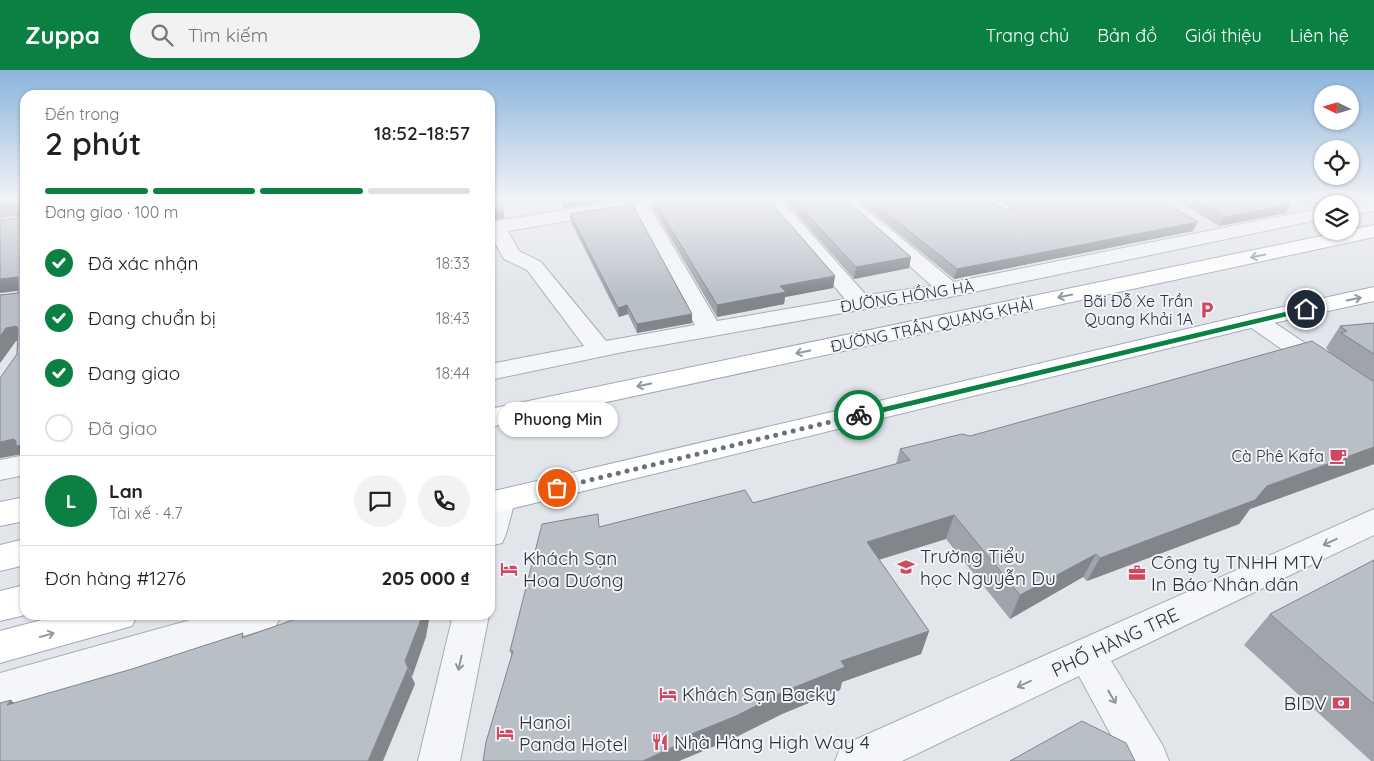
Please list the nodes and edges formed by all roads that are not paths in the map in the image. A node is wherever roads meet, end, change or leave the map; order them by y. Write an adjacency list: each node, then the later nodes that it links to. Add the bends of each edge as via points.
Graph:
1 (496, 231): 12 (street, via 511,255 534,266)
2 (654, 231): 11 (street)
3 (798, 231): 9 (street)
4 (881, 231): 7 (street)
5 (1198, 231): 7 (street, ĐƯỜNG HỒNG HÀ)
6 (1373, 231): 15 (main road, ĐƯỜNG TRẦN QUANG KHẢI, one-way to 15)
7 (950, 290): 9 (street, ĐƯỜNG HỒNG HÀ)
8 (1374, 294): 10 (main road, one-way to 8)
9 (860, 303): 11 (street, ĐƯỜNG HỒNG HÀ)
10 (1255, 320): 14 (street); 18 (main road)
11 (710, 330): 12 (street, ĐƯỜNG HỒNG HÀ)
12 (600, 349): 13 (street, ĐƯỜNG HỒNG HÀ)
13 (495, 371)
14 (1374, 401)
15 (495, 417)
16 (20, 466): 17 (street)
17 (0, 470)
18 (495, 504)
19 (20, 510): 20 (main road)
20 (0, 514)
21 (1374, 521): 30 (street, PHỐ HÀNG TRE, one-way to 30)
22 (20, 553): 23 (main road)
23 (0, 558)
24 (20, 601): 25 (main road)
25 (0, 606)
26 (100, 620): 29 (main road, one-way to 26)
27 (246, 620): 31 (street)
28 (470, 620): 32 (street, one-way to 32)
29 (0, 647)
30 (1088, 655): 33 (street, PHỐ HÀNG TRE, one-way to 33); 34 (street, one-way to 34)
31 (0, 691)
32 (439, 761)
33 (856, 761)
34 (1148, 761)

